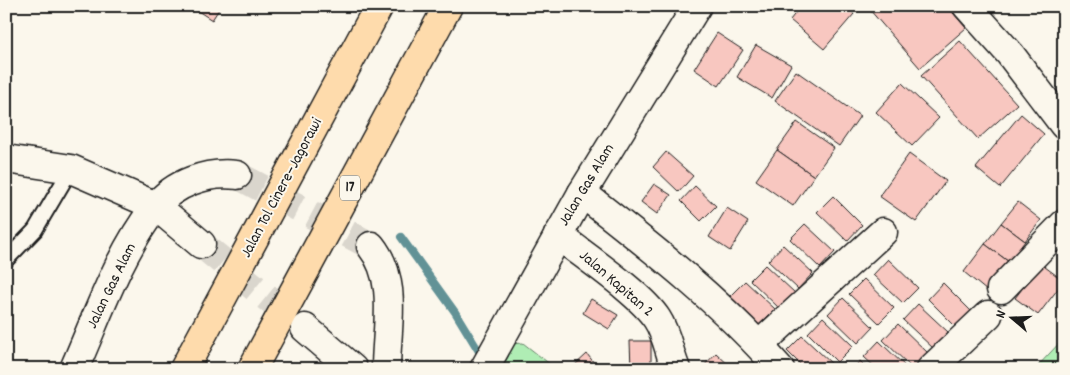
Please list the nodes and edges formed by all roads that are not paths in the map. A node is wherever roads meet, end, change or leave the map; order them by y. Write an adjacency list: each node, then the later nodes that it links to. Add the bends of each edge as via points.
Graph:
1 (379, 6): 22 (highway, Jalan Tol Cinere–Jagorawi)
2 (448, 6): 23 (highway, 17)
3 (697, 6): 9 (street, Jalan Gas Alam)
4 (967, 6): 5 (street, via 988,27)
5 (1064, 125)
6 (6, 158): 7 (street)
7 (71, 169): 10 (street); 16 (lane, via 35,230)
8 (237, 175): 10 (street, Jalan Gas Alam, via 206,175 177,189)
9 (582, 193): 13 (street, Jalan Gas Alam); 20 (street, via 660,254)
10 (156, 206): 14 (street); 21 (street, Jalan Gas Alam, via 118,269)
11 (1064, 224): 17 (street)
12 (883, 232): 20 (street)
13 (558, 235): 26 (street, Jalan Gas Alam); 27 (street, Jalan Kapitan 2, via 656,317)
14 (201, 244)
15 (371, 246): 25 (street, via 380,257 386,273)
16 (6, 260)
17 (1001, 289)
18 (988, 315): 29 (street)
19 (305, 328): 24 (street)
20 (759, 345): 28 (street)
21 (74, 369)
22 (184, 369)
23 (252, 369)
24 (353, 369)
25 (386, 369)
26 (484, 369)
27 (676, 369)
28 (780, 369)
29 (931, 369)

